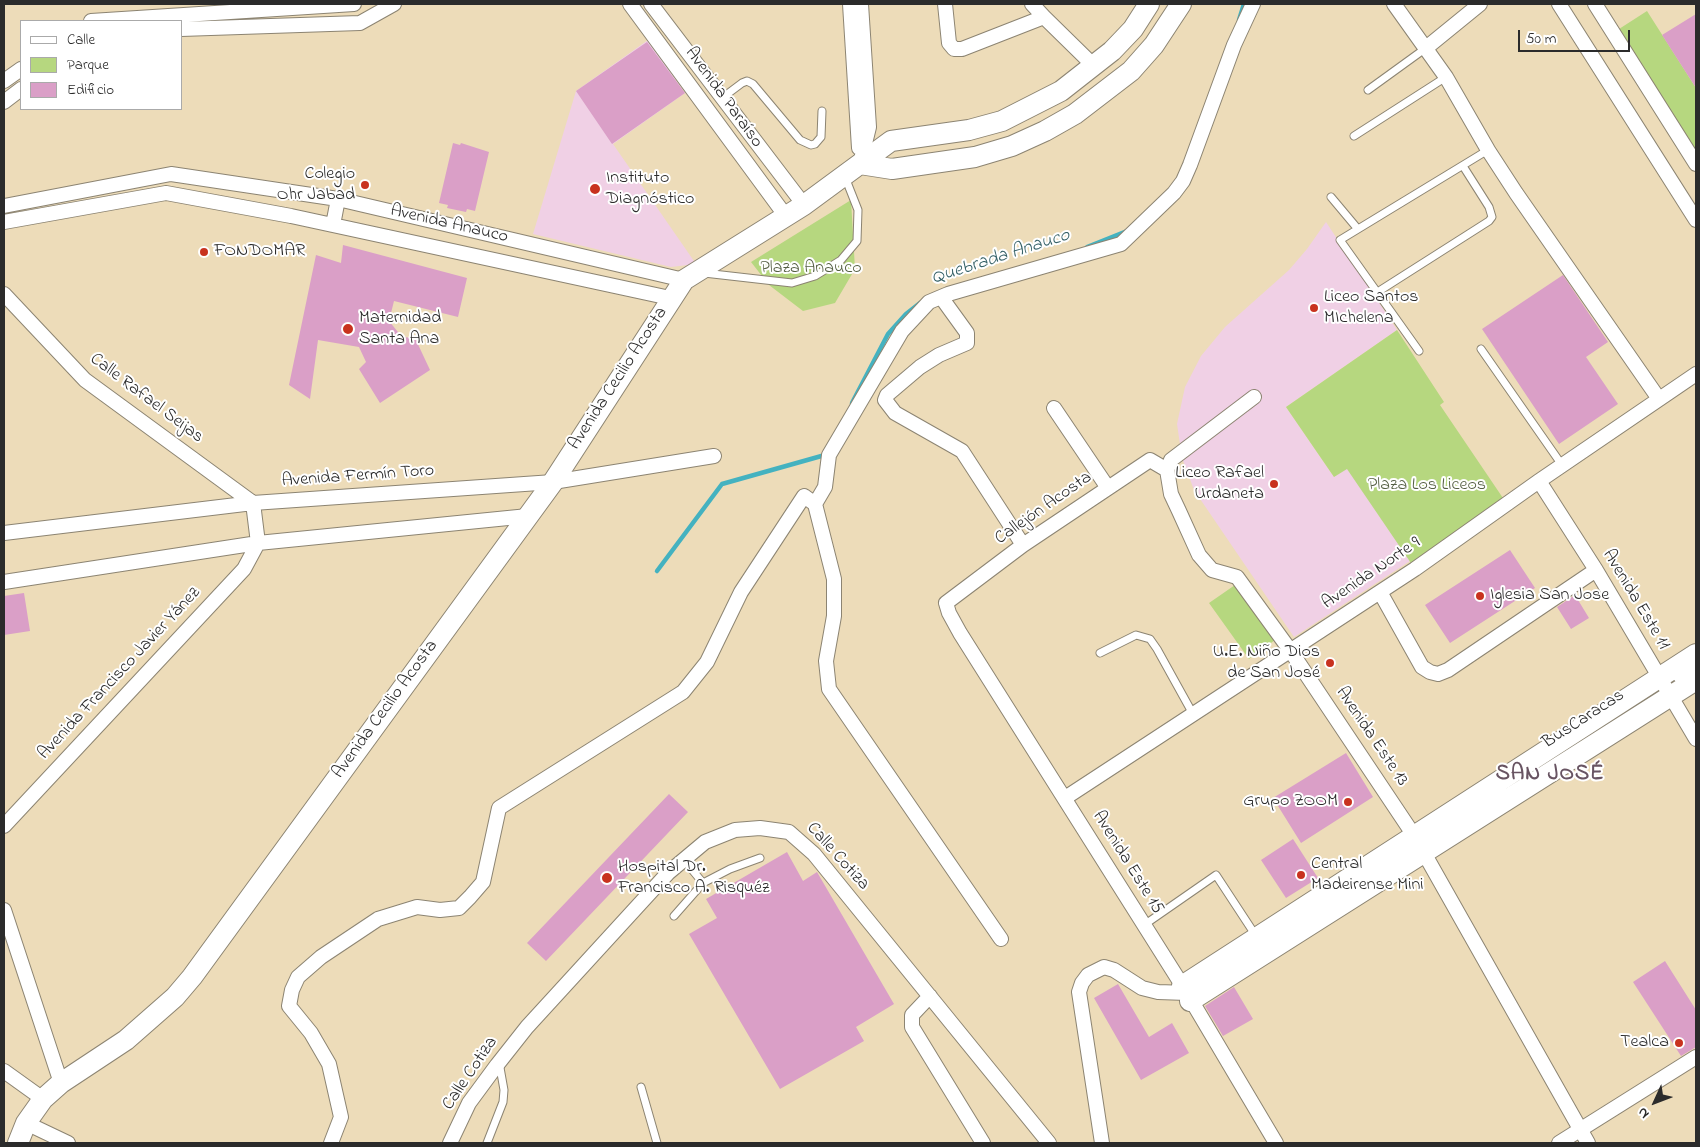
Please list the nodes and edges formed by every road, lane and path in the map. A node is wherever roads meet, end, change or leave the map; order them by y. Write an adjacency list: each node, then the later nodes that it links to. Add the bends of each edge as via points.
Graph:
1 (354, 4): 17 (street)
2 (394, 4): 18 (street, via 360,23)
3 (630, 4): 38 (street, Avenida Paraíso)
4 (650, 4): 26 (street, Avenida Paraíso)
5 (850, 4): 33 (street)
6 (861, 4): 33 (street, via 869,127)
7 (945, 4): 16 (street, via 949,43 954,50)
8 (1032, 4): 16 (street)
9 (1149, 4): 20 (main road, via 1133,29)
10 (1181, 4): 33 (main road, via 1154,45 1131,70 1076,114 1045,131 1012,146 975,157 892,169)
11 (1253, 4): 46 (street, via 1234,45 1183,181 1133,235 1108,249)
12 (1394, 4): 19 (street)
13 (1480, 4): 19 (street)
14 (1559, 4): 39 (street)
15 (1595, 4): 31 (street)
16 (1044, 17): 20 (street)
17 (106, 20)
18 (182, 29)
19 (1426, 48): 22 (street); 25 (lane)
20 (1095, 67): 33 (main road, via 1061,91 1002,121 969,130 892,141)
21 (20, 70): 23 (street)
22 (1446, 77): 29 (lane); 30 (street)
23 (4, 81)
24 (20, 90): 27 (street)
25 (1368, 90)
26 (722, 98): 28 (lane, via 742,82 752,84 800,140 811,145 821,137); 36 (street, Avenida Paraíso)
27 (4, 102)
28 (822, 111)
29 (1354, 136)
30 (1488, 150): 32 (lane); 52 (street)
31 (1696, 164)
32 (1463, 166): 42 (lane); 44 (lane, via 1489,206 1492,217)
33 (852, 169): 36 (main road); 43 (lane, via 858,210 856,241 841,260 815,276 792,283)
34 (1331, 197): 42 (lane)
35 (338, 199): 37 (street, Avenida Anauco, via 171,174); 41 (street); 43 (street, Avenida Anauco)
36 (804, 205): 38 (main road)
37 (4, 206)
38 (785, 215): 43 (main road)
39 (1696, 220)
40 (4, 222): 41 (street, Avenida Anauco, via 166,193)
41 (333, 225): 47 (street, Avenida Anauco)
42 (1357, 228): 44 (lane, via 1340,240)
43 (690, 276): 47 (main road, Avenida Cecilio Acosta)
44 (1376, 293): 49 (lane)
45 (4, 294): 60 (street, Calle Rafael Seijas, via 85,380)
46 (941, 297): 61 (street, via 929,302 916,314 892,347 829,455 825,487); 65 (street, via 967,333 968,343 920,366 887,395 886,400 895,413 962,451)
47 (670, 298): 58 (main road, Avenida Cecilio Acosta)
48 (1481, 349): 55 (lane)
49 (1419, 351)
50 (1696, 374): 52 (street, Avenida Norte 9)
51 (1254, 397): 56 (street, via 1171,460)
52 (1659, 399): 55 (street, Avenida Norte 9)
53 (1054, 408): 59 (street)
54 (714, 456): 58 (street, Avenida Fermín Toro)
55 (1562, 465): 57 (street, Avenida Norte 9)
56 (1167, 470): 59 (street, Callejón Acosta, via 1150,460); 70 (street, Avenida Este 13, via 1171,494 1199,555 1212,570 1237,578)
57 (1539, 481): 66 (street, Avenida Este 11); 68 (street, Avenida Norte 9)
58 (553, 482): 60 (street, Avenida Fermín Toro); 62 (main road, Avenida Cecilio Acosta)
59 (1108, 488): 65 (street, Callejón Acosta)
60 (253, 503): 63 (street, Avenida Fermín Toro); 64 (street)
61 (815, 504): 87 (street, via 834,579 834,616 826,661 829,689); 102 (street, via 804,496 789,517 741,592 707,662 683,692 499,808 483,882 459,908 440,910 417,906 378,919 298,977 289,1006 311,1033 329,1064 341,1116)
62 (528, 516): 64 (street); 95 (main road, Avenida Cecilio Acosta, via 192,977 175,997 126,1040)
63 (4, 533)
64 (258, 544): 67 (street); 79 (street, Avenida Francisco Javier Yánez, via 244,569)
65 (1023, 545): 69 (street, Callejón Acosta)
66 (1596, 570): 68 (street, via 1438,674 1422,667); 75 (street, Avenida Este 11)
67 (4, 582)
68 (1380, 592): 70 (street, Avenida Norte 9)
69 (946, 603): 78 (street, Avenida Este 15, via 960,632)
70 (1290, 650): 76 (street, Avenida Norte 9); 80 (street, Avenida Este 13)
71 (1100, 653): 76 (lane, via 1136,636 1150,639)
72 (1696, 654): 75 (main road)
73 (1696, 666): 75 (lane)
74 (1696, 680): 75 (main road)
75 (1663, 687): 77 (street, Avenida Este 11); 80 (main road)
76 (1193, 714): 78 (street, Avenida Norte 9)
77 (1696, 739)
78 (1065, 798): 86 (street, Avenida Este 15)
79 (4, 826)
80 (1420, 845): 88 (main road); 90 (main road); 99 (street, Avenida Este 13)
81 (760, 858): 83 (lane)
82 (684, 860): 83 (lane); 91 (street, Calle Cotiza, via 704,842 735,830 760,828 789,832 814,854); 93 (street, Calle Cotiza, via 668,873 573,976)
83 (703, 883): 85 (lane)
84 (4, 910): 95 (street)
85 (674, 916)
86 (1144, 925): 88 (lane, via 1216,875); 90 (street, Avenida Este 15)
87 (1001, 939)
88 (1259, 942): 90 (main road)
89 (1225, 968): 90 (lane)
90 (1186, 993): 108 (street, via 1142,988 1104,967 1088,975 1082,983 1079,992); 109 (street, Avenida Este 15)
91 (930, 996): 106 (street, via 912,1015 912,1027); 107 (street, Calle Cotiza)
92 (1696, 1057): 99 (street)
93 (499, 1062): 103 (street, Calle Cotiza, via 469,1103); 104 (lane, via 503,1102)
94 (4, 1071): 97 (street)
95 (61, 1083): 97 (main road, Avenida Cecilio Acosta)
96 (641, 1087): 105 (lane)
97 (43, 1099): 98 (main road, Avenida Cecilio Acosta)
98 (26, 1123): 100 (main road, Avenida Cecilio Acosta); 101 (street)
99 (1580, 1130): 110 (street); 111 (street, Avenida Este 13)
100 (18, 1143)
101 (68, 1143)
102 (331, 1143)
103 (450, 1143)
104 (487, 1143)
105 (657, 1143)
106 (983, 1143)
107 (1049, 1143)
108 (1102, 1143)
109 (1276, 1143)
110 (1559, 1143)
111 (1588, 1143)

